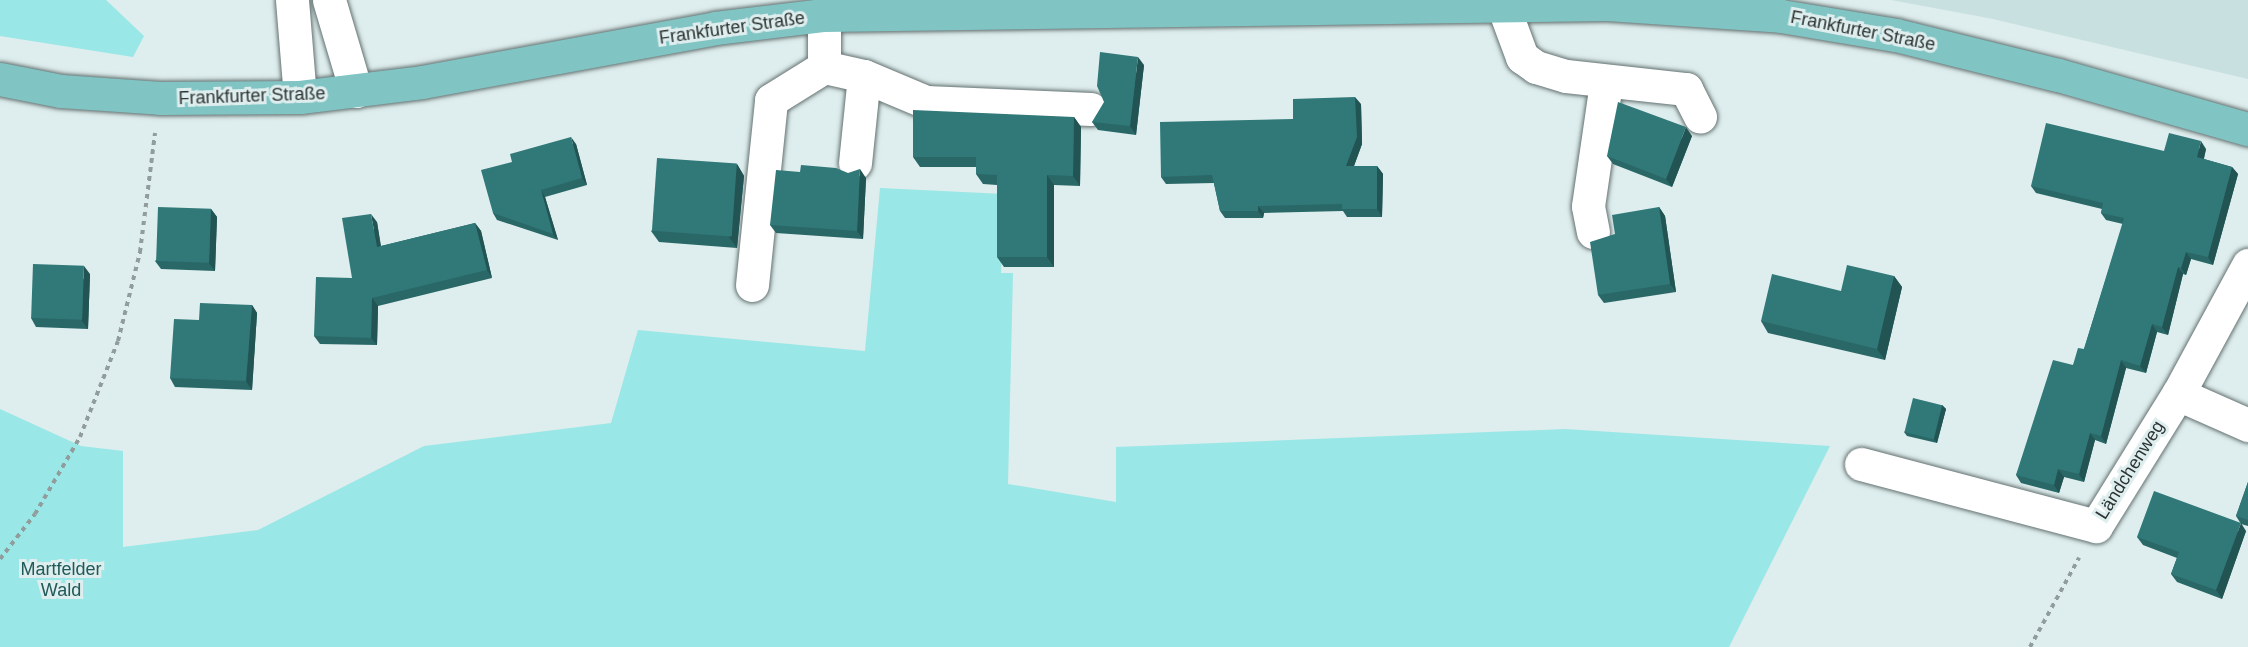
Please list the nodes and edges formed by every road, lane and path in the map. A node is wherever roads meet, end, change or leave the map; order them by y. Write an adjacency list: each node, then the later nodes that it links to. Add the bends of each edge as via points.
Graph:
1 (292, 0): 10 (street)
2 (329, 0): 9 (street)
3 (1502, 3): 4 (main road, Frankfurter Straße); 8 (street, via 1522,57 1536,67 1566,76); 14 (main road, Frankfurter Straße, via 1678,7 1781,16 1896,35 2058,75)
4 (824, 15): 5 (street); 9 (main road, Frankfurter Straße, via 715,28)
5 (824, 67): 6 (street); 18 (street, via 771,100)
6 (864, 76): 12 (street, via 926,102); 15 (street)
7 (0, 79): 11 (main road, Frankfurter Straße, via 61,91)
8 (1606, 82): 13 (street, via 1686,89); 16 (street, via 1588,206)
9 (356, 91): 10 (main road, Frankfurter Straße)
10 (300, 97): 11 (main road, Frankfurter Straße)
11 (160, 98): 23 (path, via 140,252 118,341 80,437 35,514)
12 (1090, 109)
13 (1700, 117)
14 (2248, 129)
15 (855, 163)
16 (1593, 232)
17 (2248, 265): 19 (street, Ländchenweg)
18 (752, 285)
19 (2178, 394): 20 (street); 22 (street, Ländchenweg)
20 (2248, 425)
21 (1861, 464): 22 (street, Ländchenweg)
22 (2096, 526): 24 (path)
23 (0, 559)
24 (2030, 647)

